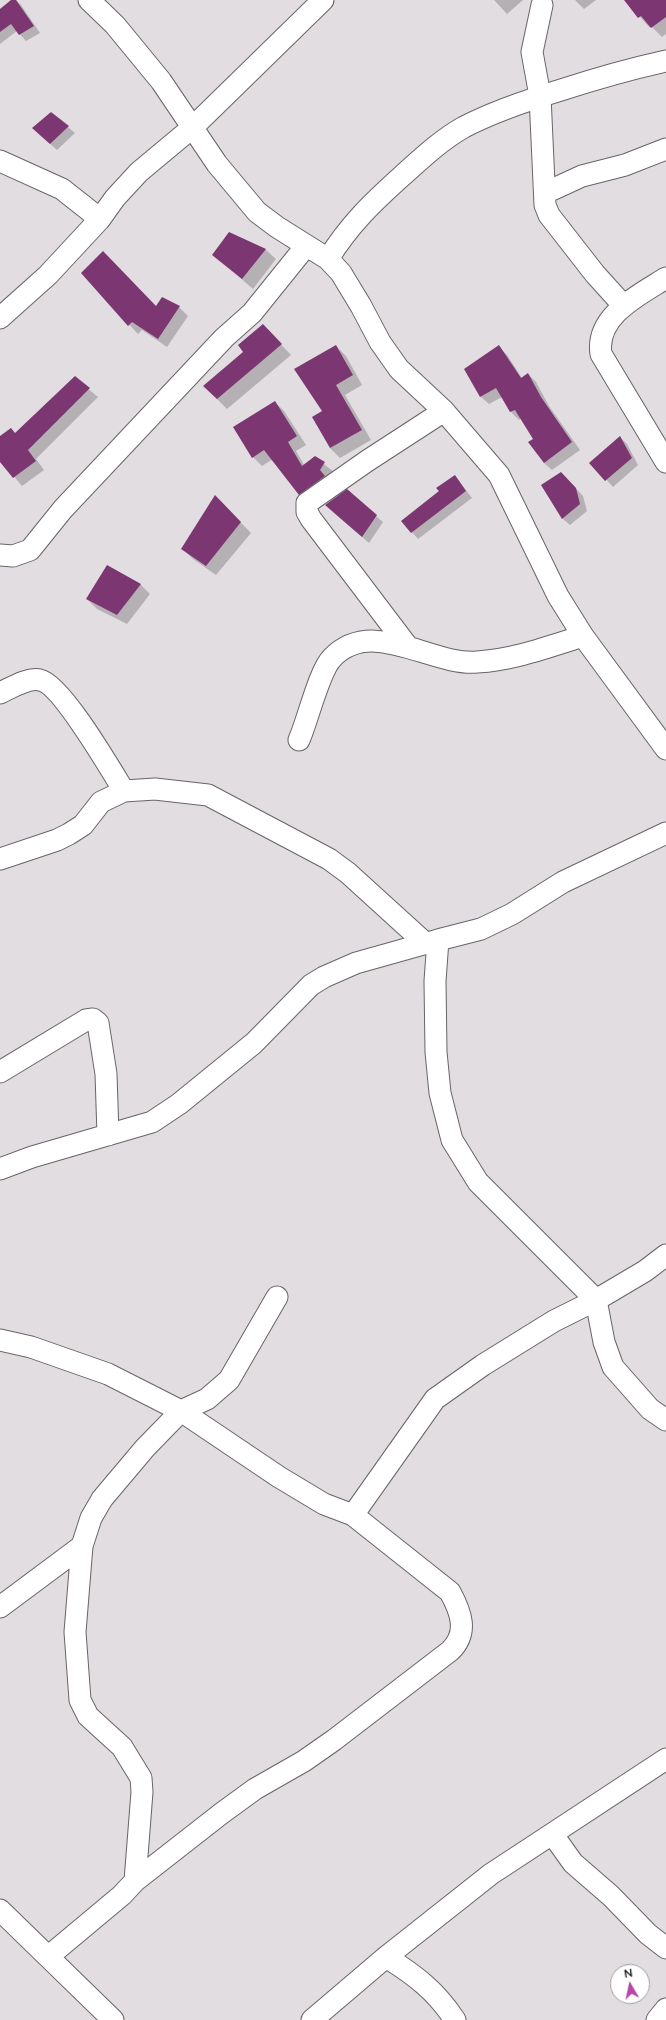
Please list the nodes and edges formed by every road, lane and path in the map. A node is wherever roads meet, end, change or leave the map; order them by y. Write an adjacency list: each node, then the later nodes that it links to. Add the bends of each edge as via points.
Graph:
1 (89, 0): 6 (street, via 116,25 152,69)
2 (323, 0): 6 (street)
3 (542, 5): 5 (street, via 532,52)
4 (666, 61): 5 (street)
5 (540, 96): 9 (street); 12 (street, via 463,128 428,152 358,216)
6 (193, 127): 10 (street, via 139,172); 11 (street, via 217,164 257,212)
7 (666, 149): 9 (street, via 625,165 582,176)
8 (0, 161): 10 (street, via 62,189)
9 (545, 193): 14 (street, via 549,214 595,274)
10 (100, 219): 15 (street, via 48,275)
11 (306, 246): 12 (street); 18 (street, via 252,313 224,338 68,503 30,550 13,556)
12 (328, 259): 16 (street, via 341,273 380,342 399,369)
13 (666, 278): 14 (street)
14 (623, 305): 17 (street, via 605,328 599,343 601,354)
15 (0, 318)
16 (444, 411): 19 (street, via 498,475 558,596); 20 (street, via 307,503 307,512 311,519)
17 (666, 462)
18 (0, 555)
19 (582, 636): 20 (street, via 508,658 475,663 448,659); 23 (street)
20 (408, 647): 22 (street, via 382,642 361,643 337,653 330,660 323,675)
21 (0, 693): 24 (street, via 31,680 41,680 48,684 75,714)
22 (299, 740)
23 (666, 750)
24 (124, 791): 26 (street, via 101,802 83,825 69,834); 27 (street, via 155,789 208,795 330,859)
25 (666, 832): 27 (street, via 563,882 512,914 481,929)
26 (0, 859)
27 (432, 942): 29 (street, via 356,963 324,977 311,985 254,1043 179,1104 152,1122); 33 (street, via 440,1093 452,1140 478,1182)
28 (0, 1072): 29 (street, via 86,1020 93,1019 98,1023 106,1074)
29 (108, 1135): 30 (street)
30 (0, 1169)
31 (666, 1255): 33 (street)
32 (277, 1298): 35 (street, via 229,1380 207,1399)
33 (596, 1300): 36 (street, via 604,1342 613,1368 650,1409); 37 (street, via 554,1321 458,1381 435,1399)
34 (0, 1340): 35 (street, via 31,1347 108,1374)
35 (181, 1411): 37 (street, via 279,1477 324,1504); 38 (street, via 145,1448 102,1499 90,1518)
36 (666, 1420)
37 (353, 1515): 42 (street, via 450,1592 457,1604 462,1623 462,1631 456,1645 334,1740 304,1761 255,1789)
38 (82, 1546): 39 (street); 42 (street, via 75,1632 80,1700 88,1716 122,1747 141,1778)
39 (0, 1607)
40 (666, 1759): 41 (street)
41 (552, 1835): 44 (street, via 573,1863); 46 (street, via 491,1874)
42 (135, 1881): 45 (street)
43 (0, 1910): 45 (street)
44 (666, 1948)
45 (49, 1956): 48 (street)
46 (386, 1957): 49 (street); 50 (street, via 417,1976 444,2002)
47 (666, 2009): 51 (street)
48 (113, 2020)
49 (312, 2020)
50 (455, 2020)
51 (657, 2020)

